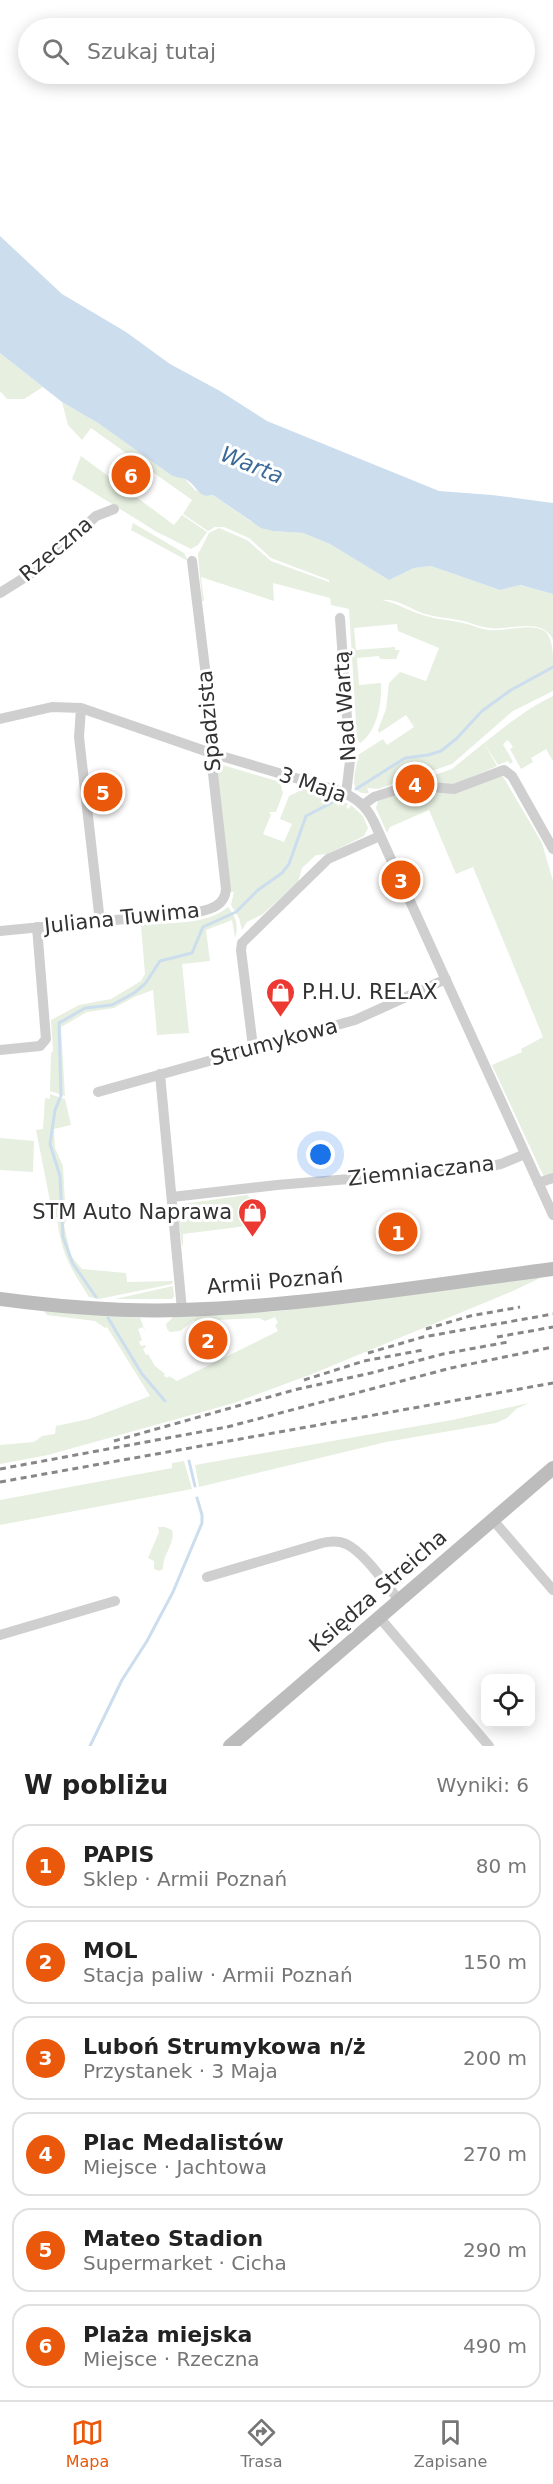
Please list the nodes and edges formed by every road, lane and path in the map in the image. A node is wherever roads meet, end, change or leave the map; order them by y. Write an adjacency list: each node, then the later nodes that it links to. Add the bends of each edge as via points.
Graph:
1 (114, 509): 3 (street, Rzeczna, via 96,516 43,566)
2 (192, 561): 7 (street, Spadzista, via 213,734)
3 (0, 593)
4 (340, 618): 8 (street, Nad Wartą, via 350,760)
5 (81, 708): 6 (street, 3 Maja, via 57,706); 7 (street, 3 Maja); 13 (street, via 79,736)
6 (0, 719)
7 (211, 753): 8 (street, 3 Maja); 12 (street, Spadzista)
8 (346, 794): 9 (street, 3 Maja)
9 (363, 805): 10 (street, 3 Maja); 11 (street, via 402,788 454,789 504,770 512,776)
10 (380, 836): 16 (street, 3 Maja); 17 (street, via 328,860 242,943)
11 (553, 849)
12 (225, 882): 13 (street, Juliana Tuwima, via 225,899 211,908)
13 (100, 922): 14 (street, Juliana Tuwima)
14 (37, 927): 15 (street, Juliana Tuwima); 18 (street, via 46,1039 40,1046)
15 (0, 931)
16 (446, 979): 17 (street, Strumykowa, via 355,1020); 21 (street, 3 Maja)
17 (254, 1047): 19 (street, Strumykowa)
18 (0, 1050)
19 (160, 1074): 20 (street, Strumykowa); 24 (street)
20 (98, 1092)
21 (525, 1154): 23 (street, 3 Maja); 24 (street, Ziemniaczana, via 482,1168)
22 (553, 1178): 23 (street)
23 (538, 1183): 25 (street, 3 Maja)
24 (172, 1197): 28 (street)
25 (553, 1215)
26 (553, 1269): 28 (main road, Armii Poznań, via 289,1303)
27 (0, 1299): 28 (main road, Armii Poznań, via 80,1308)
28 (182, 1310)
29 (553, 1468): 30 (main road, Księdza Streicha)
30 (493, 1520): 32 (street); 33 (main road, Księdza Streicha)
31 (207, 1577): 33 (street, via 337,1541 358,1553)
32 (553, 1590)
33 (399, 1600): 35 (main road, Księdza Streicha)
34 (115, 1601): 36 (street)
35 (379, 1617): 37 (main road, Księdza Streicha); 38 (street)
36 (0, 1635)
37 (230, 1746)
38 (489, 1746)

